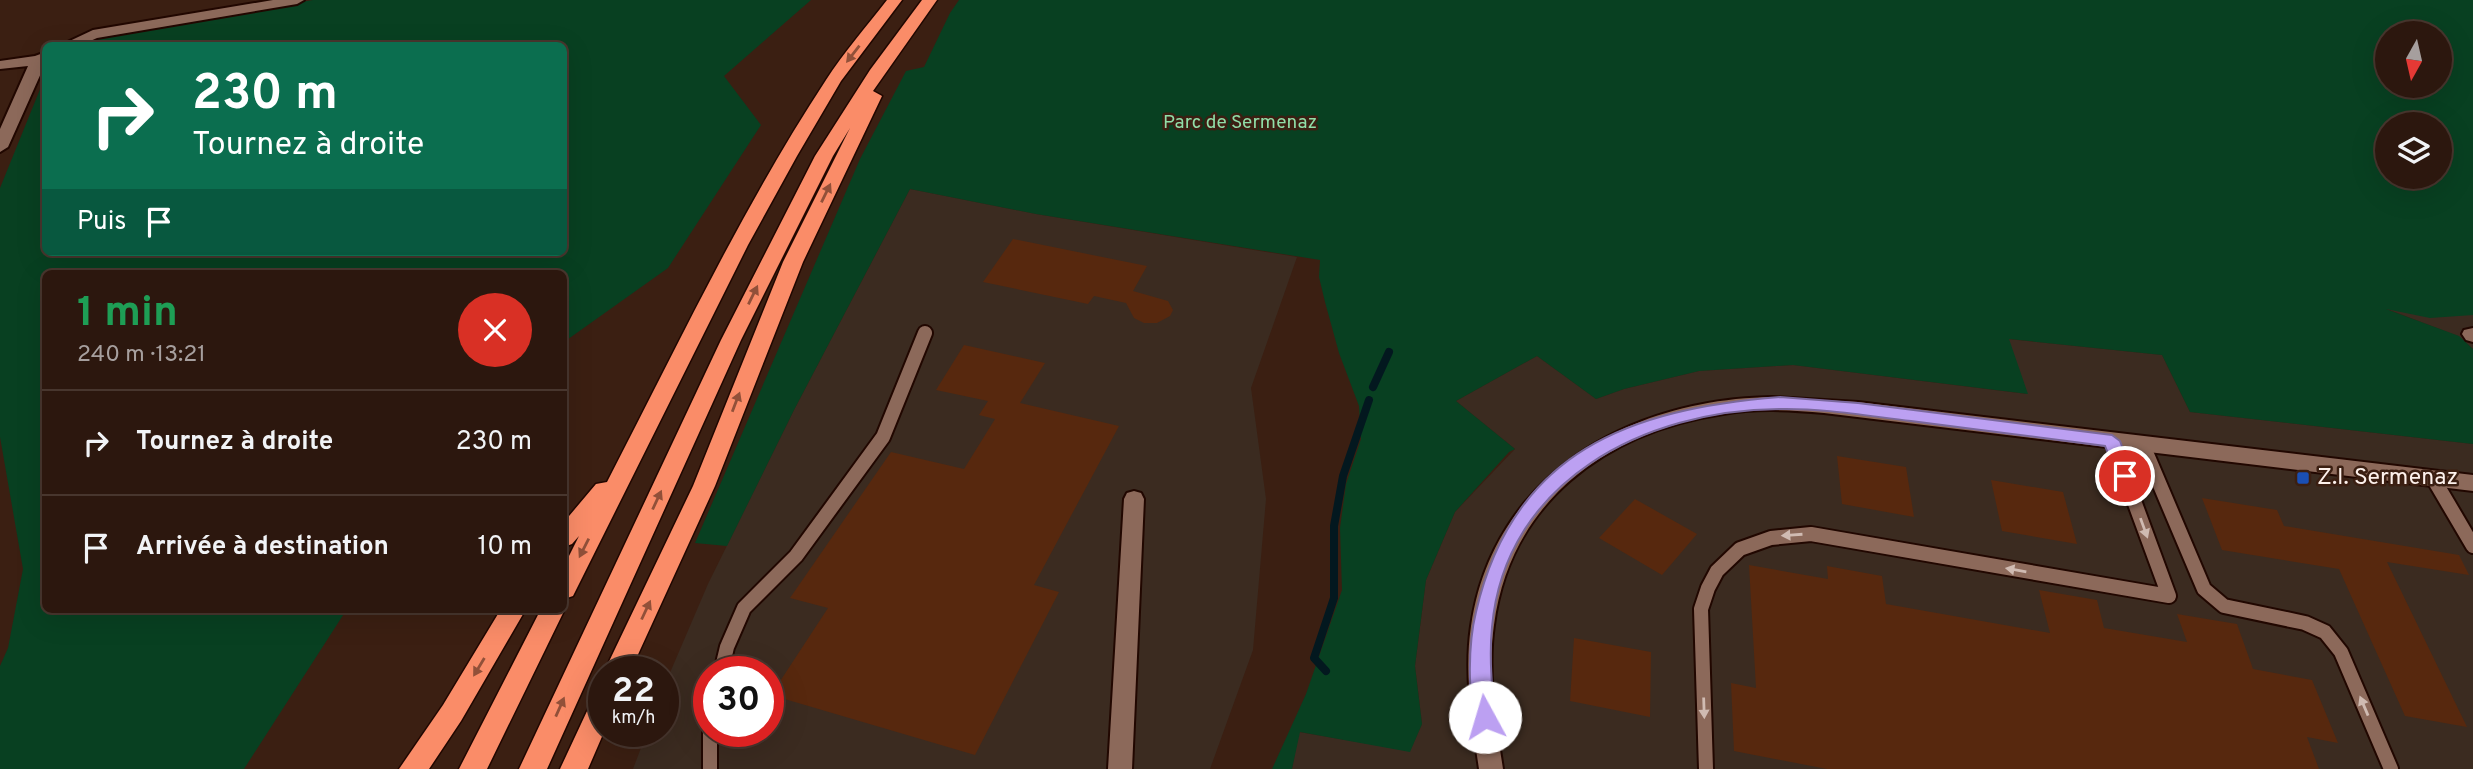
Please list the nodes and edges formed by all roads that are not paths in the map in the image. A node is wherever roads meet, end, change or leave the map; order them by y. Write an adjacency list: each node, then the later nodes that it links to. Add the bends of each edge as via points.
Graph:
1 (252, 0): 6 (street, via 124,17)
2 (297, 0): 6 (street)
3 (895, 0): 14 (highway, one-way to 14, via 834,80 788,156)
4 (930, 0): 5 (highway)
5 (908, 29): 23 (highway, one-way to 5, via 704,486 793,262); 29 (highway, one-way to 5, via 763,275 852,109)
6 (93, 34): 7 (street)
7 (75, 42)
8 (42, 58): 9 (street); 10 (street)
9 (0, 65)
10 (0, 147)
11 (925, 333): 24 (lane, via 883,437 796,556 744,607)
12 (2112, 441): 13 (street); 33 (street, via 1780,403 1720,408 1624,434 1591,452 1529,509 1492,580 1482,625 1480,674); 34 (lane, one-way to 34, via 2169,596 1811,534 1769,537 1748,544 1720,564 1701,609)
13 (2143, 444): 15 (street); 35 (lane, one-way to 13, via 2341,652 2325,632 2305,623 2224,606 2204,589)
14 (626, 465): 18 (highway); 20 (highway, one-way to 20)
15 (2433, 478): 16 (street); 19 (lane)
16 (2473, 483)
17 (1134, 499): 32 (street)
18 (567, 534)
19 (2473, 545)
20 (567, 583)
21 (512, 613): 27 (highway, one-way to 27)
22 (552, 613): 28 (highway)
23 (624, 656)
24 (725, 656)
25 (588, 738): 30 (highway)
26 (709, 747): 31 (lane)
27 (413, 769)
28 (472, 769)
29 (533, 769)
30 (574, 769)
31 (710, 769)
32 (1120, 769)
33 (1491, 769)
34 (1706, 769)
35 (2391, 769)

